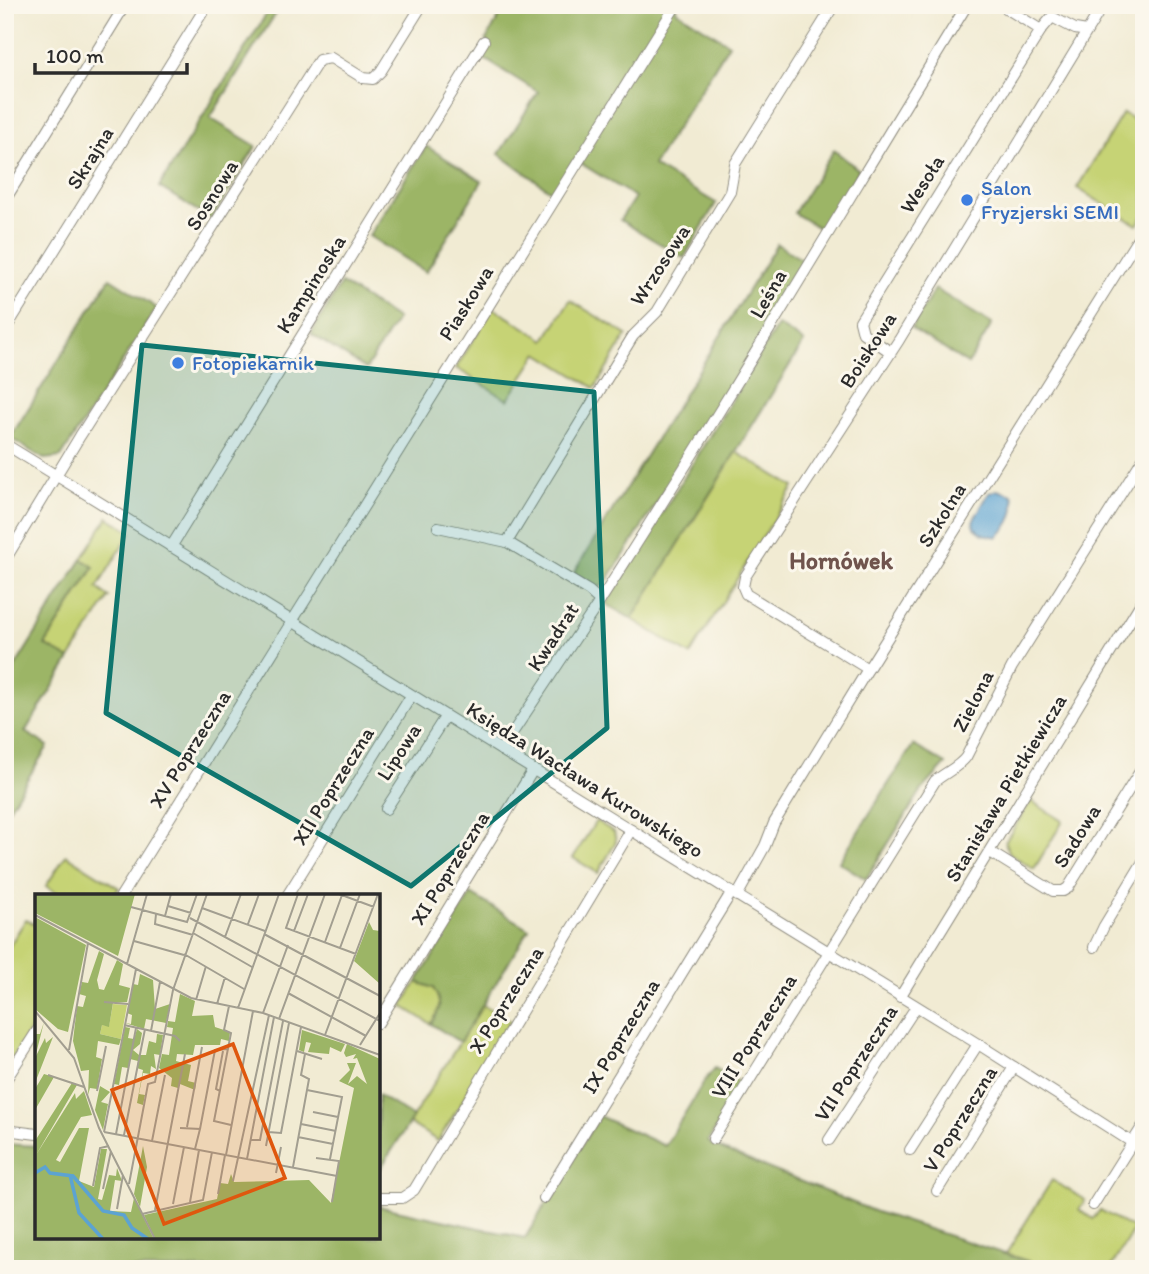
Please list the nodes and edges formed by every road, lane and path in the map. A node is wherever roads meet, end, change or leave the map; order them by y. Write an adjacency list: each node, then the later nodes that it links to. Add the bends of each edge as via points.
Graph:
1 (125, 5): 12 (street)
2 (207, 5): 14 (street, Skrajna)
3 (422, 5): 18 (street, Sosnowa, via 373,79 363,78 331,58 319,60)
4 (676, 5): 25 (street, Piaskowa)
5 (834, 5): 20 (street, Wrzosowa, via 736,164 730,192 657,312 634,336)
6 (967, 5): 24 (street, Leśna)
7 (1001, 5): 9 (street)
8 (1103, 5): 10 (street, Boiskowa)
9 (1041, 30): 10 (street, via 1052,17); 15 (street, Wesoła, via 860,321 863,333)
10 (1087, 31): 15 (street, Boiskowa)
11 (484, 41): 21 (street, Kampinoska)
12 (5, 200)
13 (1144, 229): 26 (street, Szkolna)
14 (5, 330)
15 (889, 351): 26 (street, Boiskowa, via 745,577 743,587 746,594)
16 (5, 444): 18 (street, Księdza Wacława Kurowskiego)
17 (1144, 457): 40 (street, Zielona, via 1012,667 966,757 935,782)
18 (57, 477): 21 (street, Księdza Wacława Kurowskiego); 22 (street)
19 (438, 527): 20 (street, Kwadrat)
20 (507, 542): 24 (street, Kwadrat)
21 (171, 547): 25 (street, Księdza Wacława Kurowskiego)
22 (5, 561)
23 (1144, 598): 34 (street, Stanisława Pietkiewicza)
24 (600, 601): 29 (street, Kwadrat)
25 (291, 623): 27 (street, Księdza Wacława Kurowskiego); 36 (street, XV Poprzeczna)
26 (868, 669): 38 (street, Szkolna)
27 (411, 696): 28 (street, Księdza Wacława Kurowskiego); 37 (street, XII Poprzeczna)
28 (445, 717): 29 (street, Księdza Wacława Kurowskiego); 32 (street, Lipowa)
29 (502, 750): 31 (street, Księdza Wacława Kurowskiego)
30 (1144, 765): 34 (street, Sadowa, via 1063,891 1053,891)
31 (533, 770): 33 (street, Księdza Wacława Kurowskiego); 43 (street, XI Poprzeczna)
32 (386, 809)
33 (631, 830): 38 (street, Księdza Wacława Kurowskiego); 57 (street, X Poprzeczna, via 414,1190 402,1198)
34 (990, 852): 41 (street, Stanisława Pietkiewicza)
35 (1144, 860): 39 (street)
36 (122, 894)
37 (289, 894)
38 (734, 895): 40 (street, Księdza Wacława Kurowskiego); 58 (street, IX Poprzeczna)
39 (1094, 947)
40 (827, 953): 41 (street, Księdza Wacława Kurowskiego); 51 (street, VIII Poprzeczna)
41 (900, 997): 42 (street, Księdza Wacława Kurowskiego)
42 (916, 1007): 45 (street, Księdza Wacława Kurowskiego); 52 (street, VII Poprzeczna)
43 (380, 1020)
44 (35, 1034): 47 (street)
45 (978, 1044): 46 (street, Księdza Wacława Kurowskiego); 54 (street)
46 (1014, 1068): 53 (street, Księdza Wacława Kurowskiego); 56 (street, V Poprzeczna)
47 (5, 1081)
48 (1144, 1124): 53 (street)
49 (5, 1130): 50 (street)
50 (35, 1133)
51 (713, 1139)
52 (830, 1140)
53 (1132, 1143): 55 (street, Księdza Wacława Kurowskiego); 59 (street)
54 (910, 1150)
55 (1144, 1150)
56 (937, 1191)
57 (380, 1198)
58 (544, 1198)
59 (1093, 1205)

